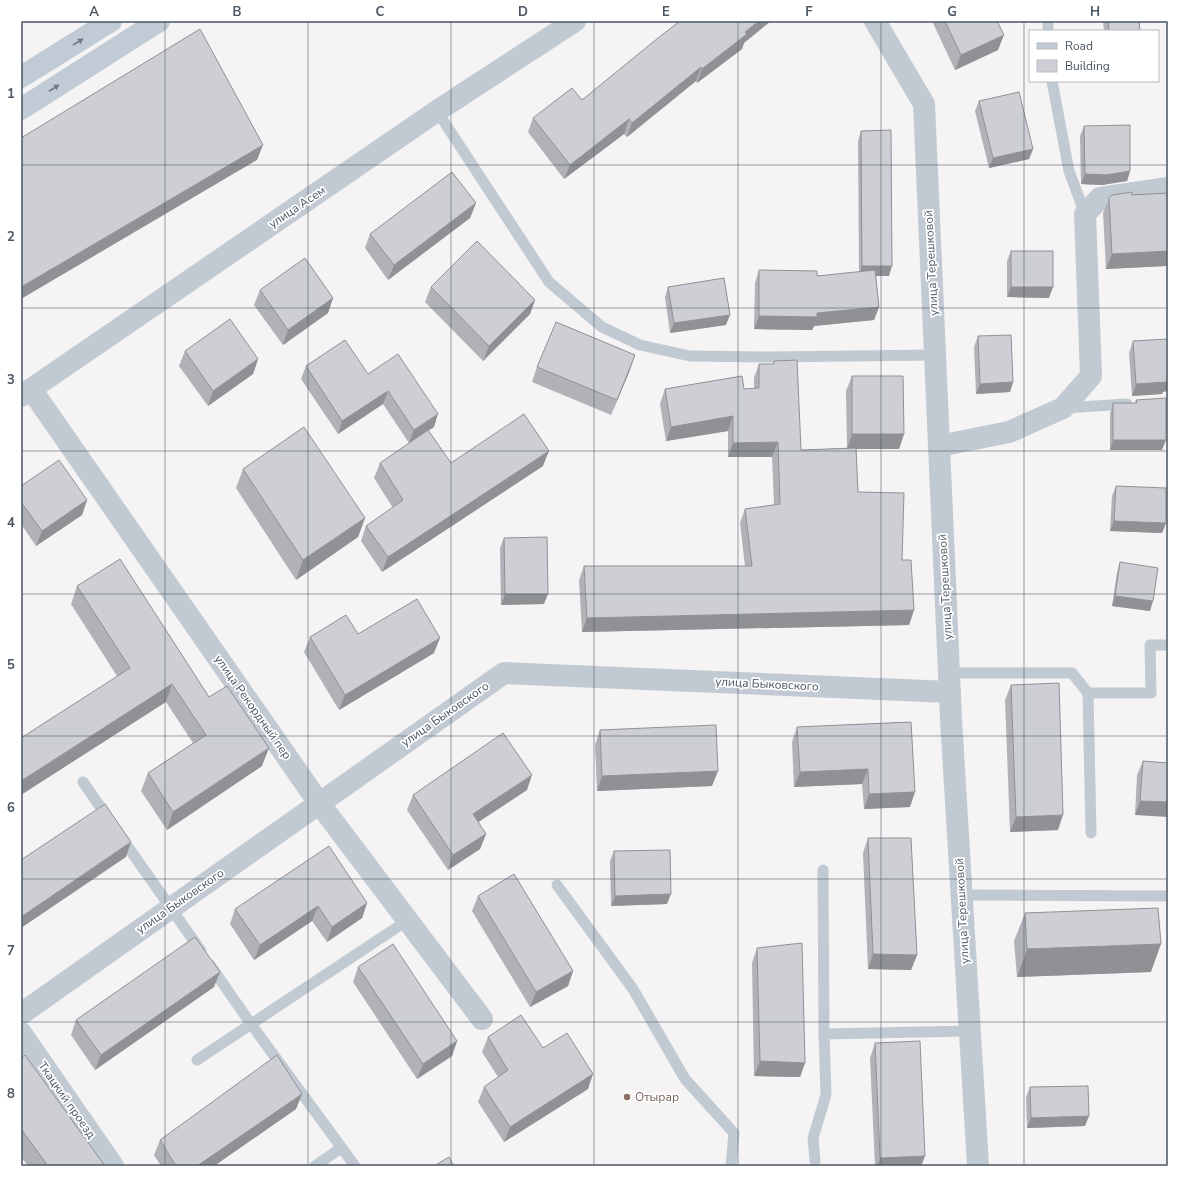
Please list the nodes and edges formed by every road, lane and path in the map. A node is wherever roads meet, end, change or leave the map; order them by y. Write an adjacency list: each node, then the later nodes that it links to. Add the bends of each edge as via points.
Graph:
1 (111, 21): 5 (main road, one-way to 1)
2 (159, 21): 7 (main road, one-way to 2)
3 (575, 21): 8 (street, улица Асем)
4 (875, 21): 11 (street, улица Терешковой, via 924,104)
5 (21, 77)
6 (1052, 82): 10 (lane, via 1069,171)
7 (21, 109)
8 (437, 111): 11 (lane, via 549,282 602,328 640,345 690,356); 12 (street, улица Асем)
9 (1168, 188): 10 (street, via 1100,198)
10 (1085, 214): 14 (street, via 1091,376)
11 (935, 355): 15 (street, улица Терешковой)
12 (26, 392): 20 (street, улица Рекордный пер)
13 (1138, 403): 14 (lane)
14 (1063, 408): 15 (street, via 1009,432)
15 (939, 446): 17 (street, улица Терешковой)
16 (1168, 645): 18 (lane, via 1150,645 1151,693)
17 (950, 683): 18 (lane, via 1072,673); 20 (street, улица Быковского, via 504,673); 24 (street, улица Терешковой)
18 (1088, 693): 21 (lane)
19 (83, 782): 26 (lane)
20 (319, 803): 26 (street, улица Быковского); 27 (street, улица Рекордный пер)
21 (1091, 834)
22 (823, 870): 33 (lane)
23 (557, 885): 40 (lane, via 633,989 685,1079 734,1133)
24 (962, 895): 25 (lane); 31 (street, улица Терешковой)
25 (1168, 896)
26 (171, 908): 28 (street, улица Быковского); 30 (lane)
27 (408, 920): 29 (street, улица Рекордный пер); 30 (lane)
28 (21, 1014)
29 (482, 1019)
30 (251, 1024): 34 (lane); 35 (lane)
31 (969, 1031): 33 (lane); 41 (street, улица Терешковой)
32 (21, 1034): 37 (street, Ткацкий проезд)
33 (824, 1034): 36 (lane, via 826,1095 813,1138)
34 (197, 1060)
35 (341, 1148): 38 (lane); 39 (lane)
36 (815, 1161)
37 (113, 1166)
38 (316, 1166)
39 (355, 1166)
40 (732, 1166)
41 (978, 1166)

